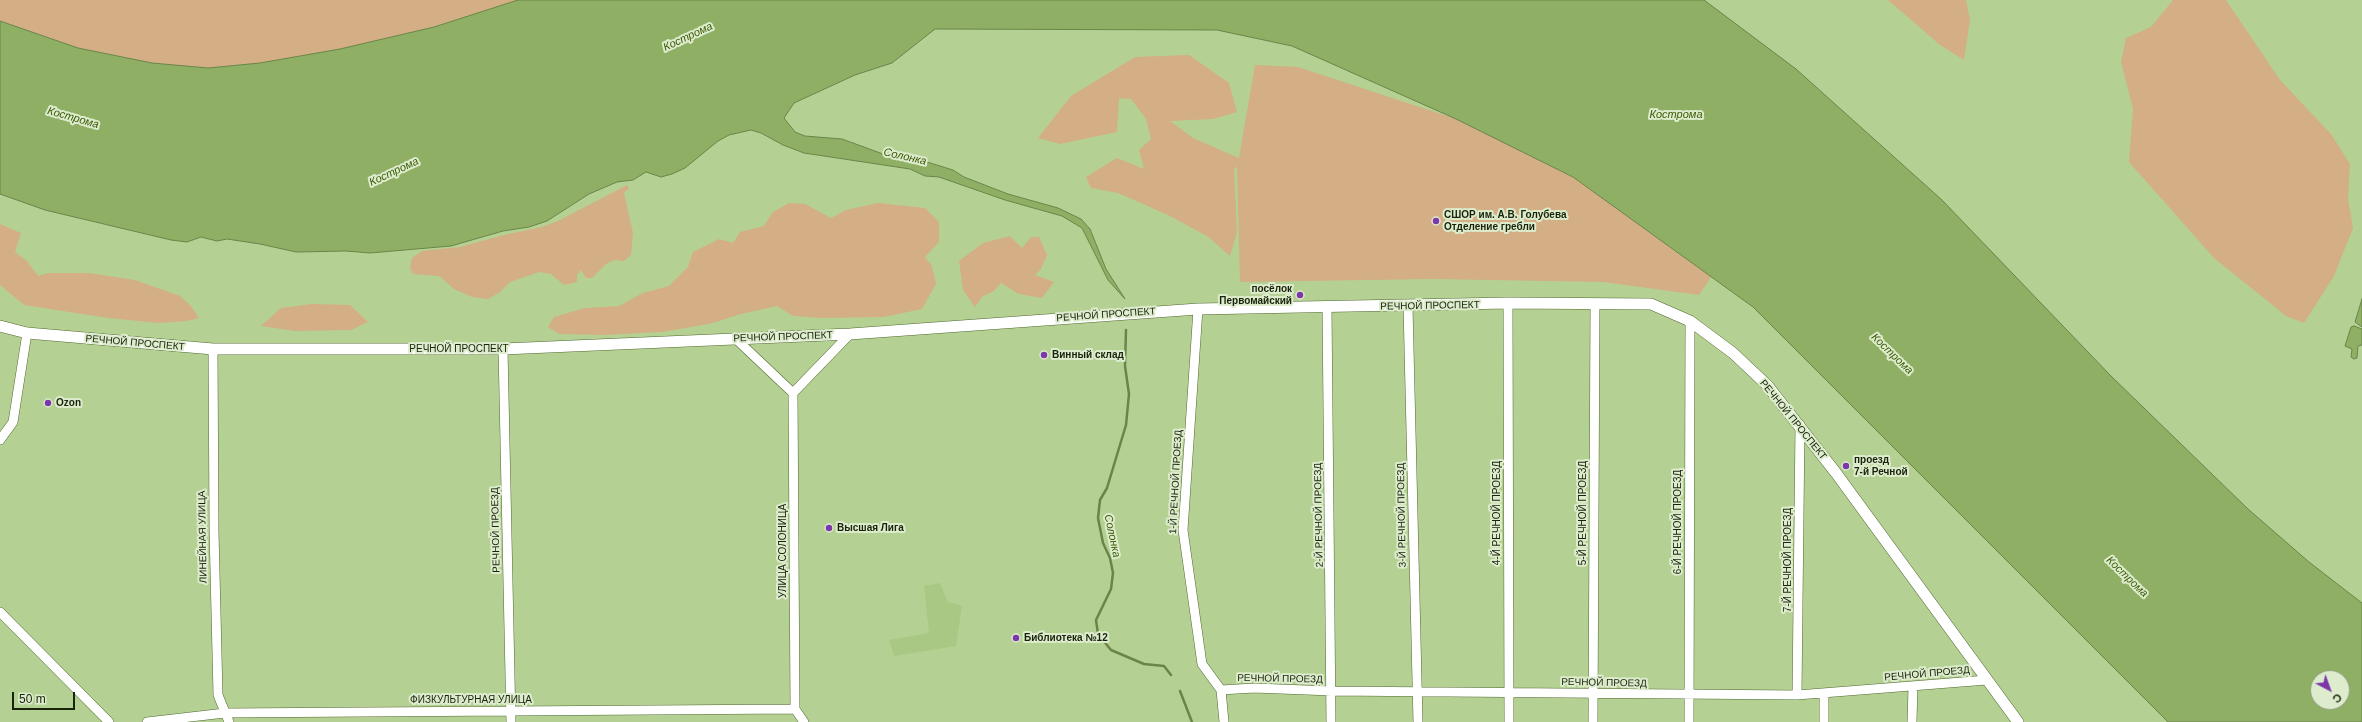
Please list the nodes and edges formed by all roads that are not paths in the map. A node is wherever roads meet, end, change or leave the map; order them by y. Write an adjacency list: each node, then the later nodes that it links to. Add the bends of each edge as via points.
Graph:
1 (1508, 303): 2 (street, РЕЧНОЙ ПРОСПЕКТ); 3 (street, РЕЧНОЙ ПРОСПЕКТ); 22 (street, 4-Й РЕЧНОЙ ПРОЕЗД)
2 (1595, 304): 6 (street, РЕЧНОЙ ПРОСПЕКТ, via 1651,304); 23 (street, 5-Й РЕЧНОЙ ПРОЕЗД)
3 (1408, 306): 4 (street, РЕЧНОЙ ПРОСПЕКТ); 21 (street, 3-Й РЕЧНОЙ ПРОЕЗД)
4 (1327, 307): 5 (street, РЕЧНОЙ ПРОСПЕКТ); 20 (street, 2-Й РЕЧНОЙ ПРОЕЗД)
5 (1198, 309): 9 (street, РЕЧНОЙ ПРОСПЕКТ); 19 (street, 1-Й РЕЧНОЙ ПРОЕЗД, via 1182,530 1202,664)
6 (1690, 321): 14 (street, РЕЧНОЙ ПРОСПЕКТ, via 1734,353 1767,385); 24 (street, 6-Й РЕЧНОЙ ПРОЕЗД)
7 (0, 326): 8 (street, РЕЧНОЙ ПРОСПЕКТ)
8 (27, 333): 11 (street, РЕЧНОЙ ПРОСПЕКТ); 15 (street, via 13,422)
9 (850, 334): 10 (street, РЕЧНОЙ ПРОСПЕКТ); 13 (street)
10 (736, 339): 12 (street, РЕЧНОЙ ПРОСПЕКТ); 13 (street)
11 (213, 349): 12 (street, РЕЧНОЙ ПРОСПЕКТ); 29 (street, ЛИНЕЙНАЯ УЛИЦА, via 218,695)
12 (503, 349): 28 (street, РЕЧНОЙ ПРОЕЗД)
13 (793, 392): 27 (street, УЛИЦА СОЛОНИЦА)
14 (1800, 425): 17 (street, РЕЧНОЙ ПРОСПЕКТ); 26 (street, 7-Й РЕЧНОЙ ПРОЕЗД)
15 (0, 440)
16 (0, 612): 30 (street)
17 (1987, 680): 18 (street, РЕЧНОЙ ПРОЕЗД); 43 (street, РЕЧНОЙ ПРОСПЕКТ)
18 (1913, 686): 25 (street, РЕЧНОЙ ПРОЕЗД); 42 (street)
19 (1221, 690): 20 (street, РЕЧНОЙ ПРОЕЗД, via 1254,688); 35 (street)
20 (1332, 691): 21 (street, РЕЧНОЙ ПРОЕЗД); 36 (street, 2-Й РЕЧНОЙ ПРОЕЗД)
21 (1418, 692): 22 (street, РЕЧНОЙ ПРОЕЗД); 37 (street, 3-Й РЕЧНОЙ ПРОЕЗД)
22 (1508, 693): 23 (street, РЕЧНОЙ ПРОЕЗД); 38 (street, 4-Й РЕЧНОЙ ПРОЕЗД)
23 (1593, 694): 24 (street, РЕЧНОЙ ПРОЕЗД); 39 (street, 5-Й РЕЧНОЙ ПРОЕЗД)
24 (1689, 694): 26 (street, РЕЧНОЙ ПРОЕЗД); 40 (street, 6-Й РЕЧНОЙ ПРОЕЗД)
25 (1824, 694): 26 (street, РЕЧНОЙ ПРОЕЗД); 41 (street)
26 (1797, 695)
27 (795, 709): 28 (street, ФИЗКУЛЬТУРНАЯ УЛИЦА); 34 (street)
28 (511, 710): 29 (street, ФИЗКУЛЬТУРНАЯ УЛИЦА); 33 (street, РЕЧНОЙ ПРОЕЗД)
29 (225, 712): 31 (street, ФИЗКУЛЬТУРНАЯ УЛИЦА); 32 (street, ЛИНЕЙНАЯ УЛИЦА)
30 (108, 722)
31 (147, 722)
32 (229, 722)
33 (511, 722)
34 (804, 722)
35 (1224, 722)
36 (1331, 722)
37 (1418, 722)
38 (1509, 722)
39 (1593, 722)
40 (1689, 722)
41 (1824, 722)
42 (1912, 722)
43 (2018, 722)

